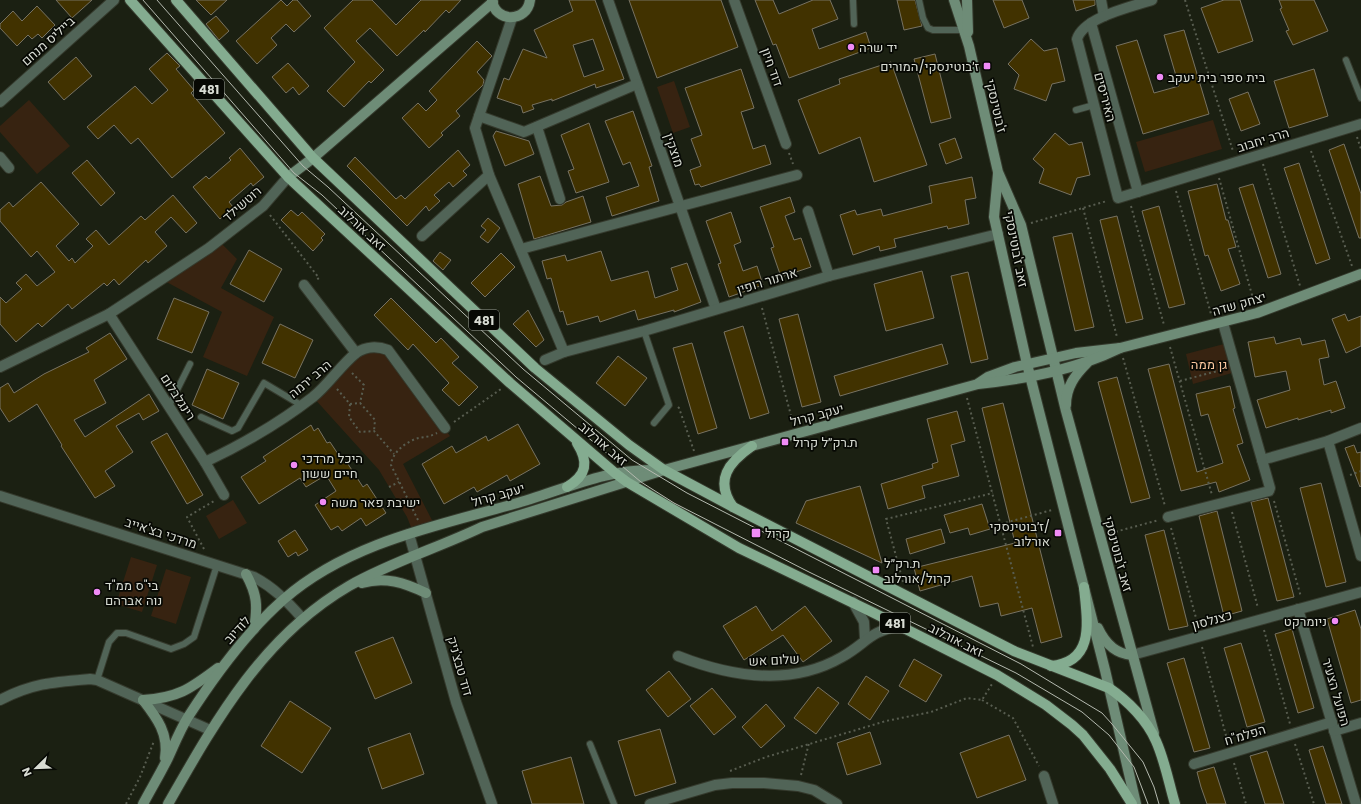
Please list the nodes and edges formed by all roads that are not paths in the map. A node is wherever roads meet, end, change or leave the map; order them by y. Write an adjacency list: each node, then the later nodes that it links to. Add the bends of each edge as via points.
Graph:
1 (114, 0): 25 (street, בייליס מנחם)
2 (130, 0): 38 (main road, זאב אורלוב / 481)
3 (176, 0): 33 (main road, זאב אורלוב / 481)
4 (530, 0): 16 (main road, via 523,14)
5 (608, 0): 23 (street, מוצקין)
6 (734, 0): 31 (street, דוד חיון)
7 (853, 0): 19 (lane)
8 (919, 0): 20 (lane, via 928,28)
9 (954, 0): 20 (main road)
10 (967, 0): 21 (main road)
11 (1101, 0): 15 (street)
12 (1152, 0): 15 (street, האיריסים)
13 (492, 1): 14 (main road); 17 (main road, רוטשילד)
14 (501, 15): 16 (main road); 17 (main road, רוטשילד, via 486,15)
15 (1104, 16): 18 (street, האיריסים)
16 (512, 18): 28 (street)
17 (472, 20): 33 (main road, רוטשילד)
18 (1091, 23): 26 (street, האיריסים, via 1079,32 1077,39); 39 (street)
19 (854, 24)
20 (964, 30): 21 (main road)
21 (969, 46): 35 (main road, ז'בוטינסקי)
22 (1346, 60): 24 (lane)
23 (637, 84): 30 (street); 42 (street, מוצקין)
24 (1361, 98)
25 (0, 102)
26 (1094, 105): 27 (lane); 40 (street, האיריסים)
27 (1076, 110)
28 (479, 116): 30 (street, via 524,132); 36 (street, via 475,128)
29 (1361, 124): 39 (street, הרב יחבוב)
30 (537, 127): 41 (street)
31 (786, 144)
32 (0, 157): 34 (street)
33 (313, 158): 38 (main road, רוטשילד); 80 (main road, זאב אורלוב / 481, via 535,368 629,445)
34 (9, 168)
35 (998, 172): 44 (main road, זאב ז'בוטינסקי, via 994,217); 57 (main road, זאב ז'בוטינסקי, via 1021,225)
36 (489, 175): 45 (street); 46 (street)
37 (797, 175): 42 (street)
38 (288, 177): 51 (street, רוטשילד, via 263,206 209,248); 74 (main road, זאב אורלוב / 481, via 510,383)
39 (1138, 192): 40 (street, הרב יחבוב)
40 (1123, 197)
41 (560, 199)
42 (680, 206): 46 (street); 50 (street, מוצקין)
43 (808, 211): 48 (street)
44 (998, 234): 48 (street, ארתור רופין); 62 (main road, זאב ז'בוטינסקי)
45 (422, 236)
46 (521, 249): 55 (street)
47 (1358, 275): 52 (main road, יצחק שדה, via 1304,297)
48 (830, 276): 50 (street, ארתור רופין)
49 (305, 286): 56 (street)
50 (716, 310): 53 (street, ארתור רופין)
51 (109, 314): 60 (street, רוטשילד); 67 (street, רינגלבלום)
52 (1223, 323): 54 (main road, יצחק שדה); 78 (street)
53 (644, 331): 55 (street, ארתור רופין); 70 (lane, via 669,405)
54 (1120, 348): 57 (main road, יצחק שדה); 59 (main road, יצחק שדה)
55 (564, 352): 58 (street, ארתור רופין)
56 (356, 353): 66 (street, הרב ירמה, via 330,381); 72 (street, via 378,346 388,350)
57 (1052, 358): 62 (main road, יעקב קרול); 63 (main road, זאב ז'בוטינסקי)
58 (545, 360)
59 (1088, 362): 63 (main road, יצחק שדה); 68 (main road, via 1069,387)
60 (1, 363)
61 (190, 364): 67 (lane)
62 (1027, 364): 64 (main road, זאב ז'בוטינסקי); 65 (main road, יעקב קרול, via 1000,371)
63 (1056, 371): 64 (main road, יצחק שדה); 68 (main road, זאב ז'בוטינסקי)
64 (1030, 377): 65 (main road, יעקב קרול); 94 (main road, זאב ז'בוטינסקי)
65 (978, 384): 77 (main road, יעקב קרול)
66 (301, 405): 71 (lane, via 264,383); 75 (street, הרב ירמה)
67 (169, 406): 79 (street, רינגלבלום)
68 (1066, 411): 105 (main road, זאב ז'בוטינסקי)
69 (201, 417): 71 (lane, via 232,431)
70 (654, 423)
71 (238, 428): 75 (lane)
72 (445, 428)
73 (1361, 428): 76 (street)
74 (569, 432): 81 (main road, זאב אורלוב / 481); 83 (main road, via 582,450 585,464 579,479)
75 (245, 441): 79 (street, הרב ירמה)
76 (1328, 441): 78 (street); 90 (street)
77 (752, 446): 80 (main road, יעקב קרול); 86 (main road, via 736,458 727,469 724,486)
78 (1262, 460): 87 (street, via 1269,491)
79 (205, 462): 84 (street, רינגלבלום)
80 (664, 470): 81 (main road, יעקב קרול, via 644,469); 82 (main road, יעקב קרול); 86 (main road, זאב אורלוב / 481)
81 (615, 473): 82 (main road, זאב אורלוב / 481); 83 (main road, יעקב קרול)
82 (627, 482): 89 (main road, יעקב קרול, via 482,528); 98 (main road, זאב אורלוב / 481, via 739,548)
83 (568, 487): 88 (main road, יעקב קרול)
84 (224, 495)
85 (0, 496): 91 (street, מרדכי בצ'אייב)
86 (735, 508): 108 (main road, זאב אורלוב / 481)
87 (1168, 518)
88 (409, 534): 89 (street, דוד טבצ'ניק); 97 (main road, לודיוב, via 356,554 328,568)
89 (416, 556): 93 (main road); 96 (street, דוד טבצ'ניק)
90 (1361, 556)
91 (214, 564): 92 (street, מרדכי בצ'אייב); 109 (lane, via 194,637 171,649 117,633 109,642)
92 (246, 574): 97 (street, מרדכי בצ'אייב, via 268,584); 103 (main road, via 254,588)
93 (348, 587): 96 (main road, via 370,581 388,580 403,582); 101 (main road)
94 (1084, 587): 99 (main road, זאב ז'בוטינסקי); 108 (main road, via 1086,629 1082,651 1072,661)
95 (1361, 592): 100 (street, כצנלסון)
96 (426, 593): 124 (street, דוד טבצ'ניק, via 456,702)
97 (284, 598): 101 (street, מרדכי בצ'אייב); 103 (main road, לודיוב)
98 (853, 602): 102 (main road, זאב אורלוב / 481); 104 (street, via 864,622)
99 (1089, 606): 105 (main road, via 1096,626 1106,641 1118,652); 110 (main road, זאב ז'בוטינסקי)
100 (1301, 609): 105 (street, כצנלסון); 115 (street, הפועל הצעיר)
101 (302, 618): 116 (main road, via 270,650)
102 (900, 626): 104 (street, שלום אש, via 876,632); 129 (main road, זאב אורלוב / 481, via 997,675 1046,705 1072,725 1099,755)
103 (254, 628): 107 (main road, לודיוב)
104 (865, 639): 106 (street, שלום אש, via 858,647 835,661 813,670 786,675 757,676 729,673)
105 (1132, 655): 117 (main road, זאב ז'בוטינסקי / 481)
106 (678, 656)
107 (225, 663): 112 (main road, via 195,686 181,693); 113 (main road, לודיוב)
108 (1048, 666): 110 (main road, זאב אורלוב / 481)
109 (97, 680): 111 (street, via 47,682 17,691); 112 (street)
110 (1109, 688): 117 (main road, זאב אורלוב / 481, via 1141,718); 130 (main road, זאב ז'בוטינסקי)
111 (0, 700)
112 (143, 700): 113 (street); 119 (main road, via 164,733)
113 (187, 719): 116 (street); 119 (main road, לודיוב)
114 (1361, 723): 115 (street, הפלמ"ח)
115 (1333, 726): 120 (street, הפלמ"ח, via 1292,734); 132 (street, הפועל הצעיר)
116 (210, 730): 123 (main road)
117 (1156, 741): 131 (main road, זאב ז'בוטינסקי / 481)
118 (590, 744): 125 (lane)
119 (165, 764): 122 (main road, לודיוב)
120 (1194, 764)
121 (1044, 776): 128 (street)
122 (143, 804)
123 (168, 804)
124 (492, 804)
125 (614, 804)
126 (650, 804): 127 (street, via 715,785 732,783 798,786 814,790)
127 (837, 804)
128 (1053, 804)
129 (1132, 804)
130 (1136, 804)
131 (1174, 804)
132 (1356, 804)

